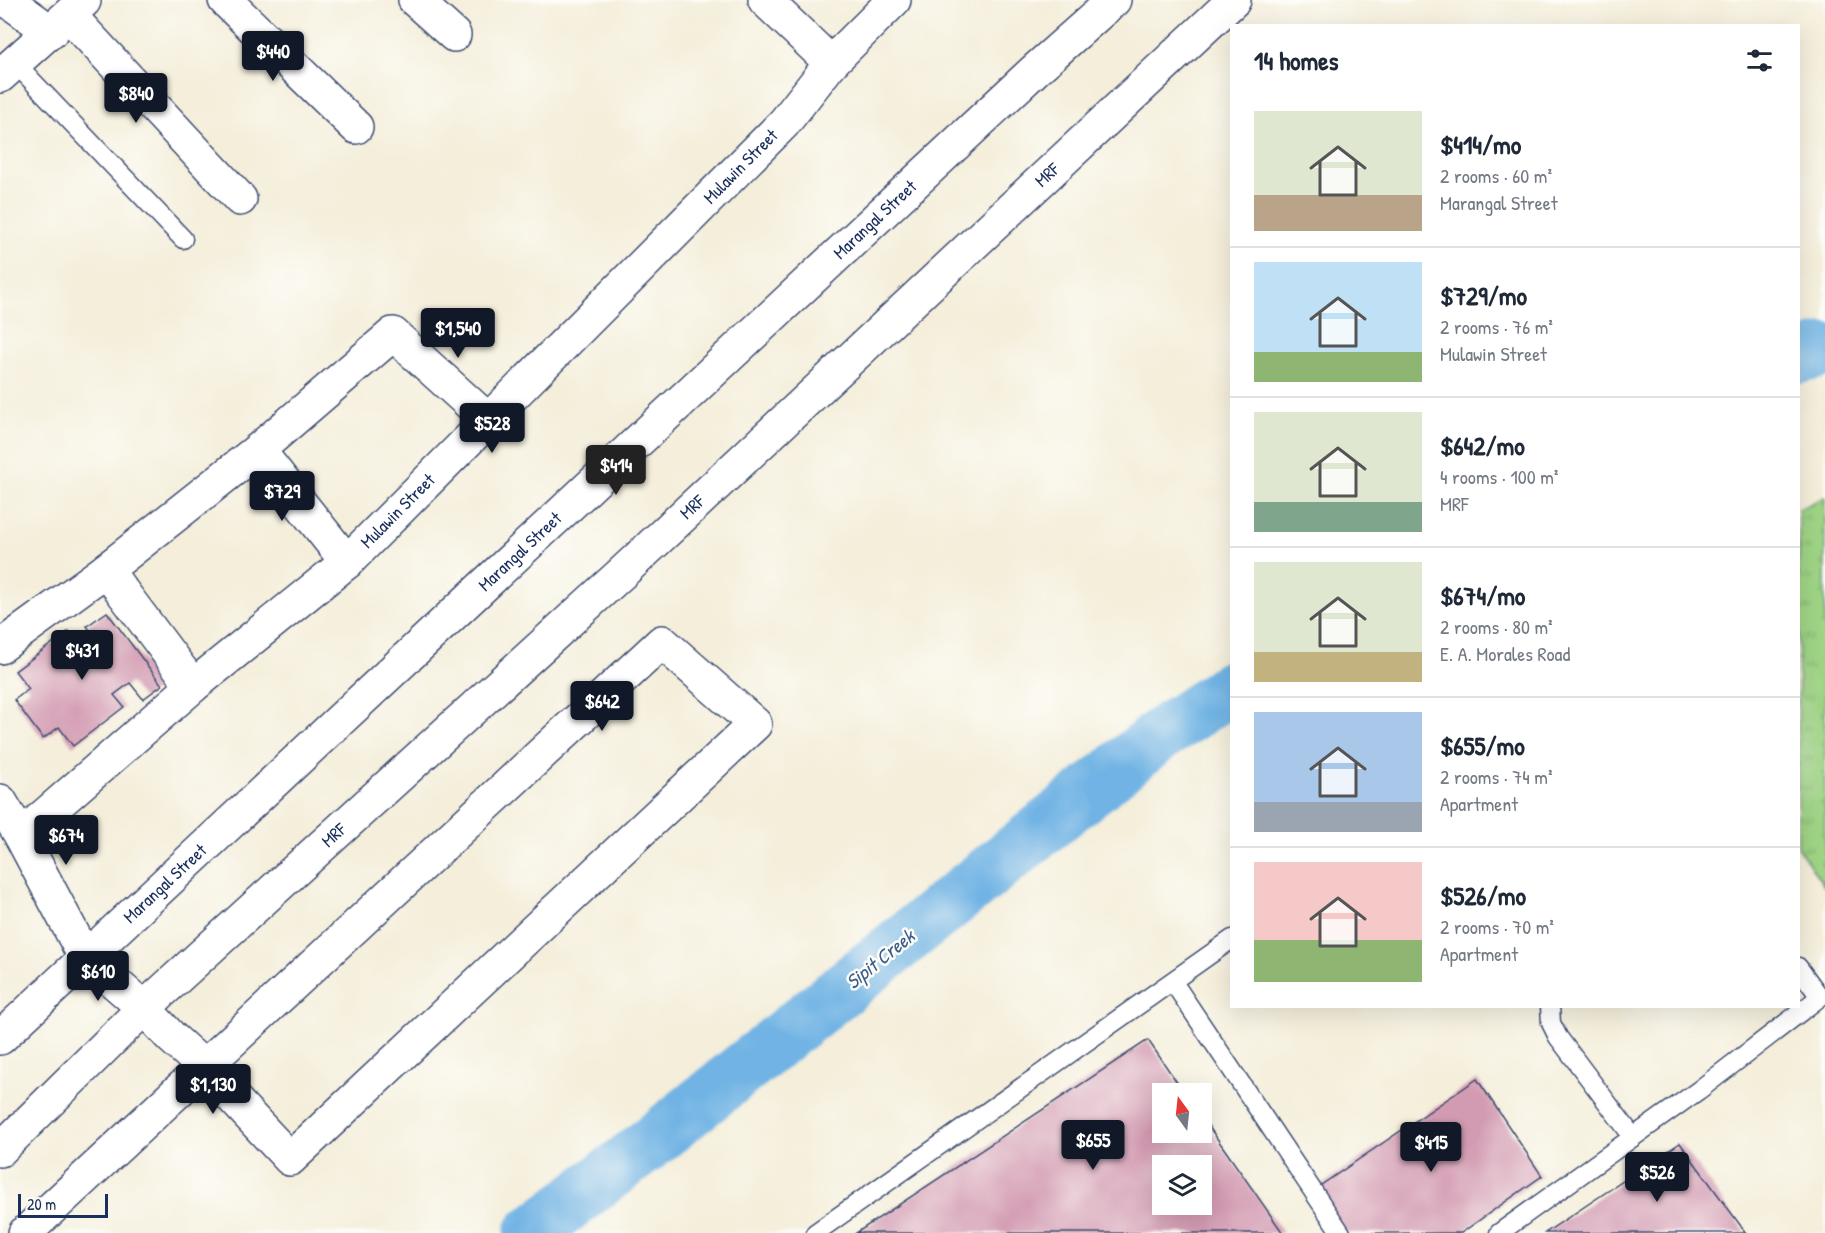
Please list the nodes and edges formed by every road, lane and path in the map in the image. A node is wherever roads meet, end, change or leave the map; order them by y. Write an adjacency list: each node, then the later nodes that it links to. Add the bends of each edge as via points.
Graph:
1 (7, 0): 8 (street)
2 (225, 0): 12 (street)
3 (415, 0): 9 (street)
4 (765, 0): 10 (street)
5 (894, 0): 10 (street, Mulawin Street)
6 (1114, 0): 24 (street, Marangal Street)
7 (1234, 0): 28 (street, MRF, via 623,572)
8 (69, 16): 11 (street); 13 (street)
9 (454, 35)
10 (831, 63): 15 (street, Mulawin Street, via 784,123)
11 (8, 70): 14 (lane)
12 (356, 127)
13 (240, 199)
14 (183, 239)
15 (489, 421): 16 (street, via 393,334); 17 (street, Mulawin Street)
16 (258, 450): 17 (street); 18 (street)
17 (347, 562): 20 (street, Mulawin Street)
18 (106, 570): 19 (street); 20 (street)
19 (0, 647)
20 (193, 686): 22 (street, Mulawin Street)
21 (0, 801): 22 (street)
22 (21, 836): 24 (street)
23 (1230, 940): 26 (lane)
24 (85, 957): 28 (street); 30 (street, Marangal Street)
25 (1800, 970): 27 (lane)
26 (1173, 981): 35 (lane); 36 (lane)
27 (1822, 1000): 32 (lane)
28 (144, 1008): 31 (street); 33 (street, MRF)
29 (1550, 1008): 32 (lane, via 1551,1023 1558,1037)
30 (0, 1038)
31 (203, 1066): 31 (street, via 290,1160 754,724 662,642); 34 (street)
32 (1633, 1137): 37 (lane)
33 (0, 1150)
34 (25, 1233)
35 (815, 1233)
36 (1341, 1233)
37 (1499, 1233)

